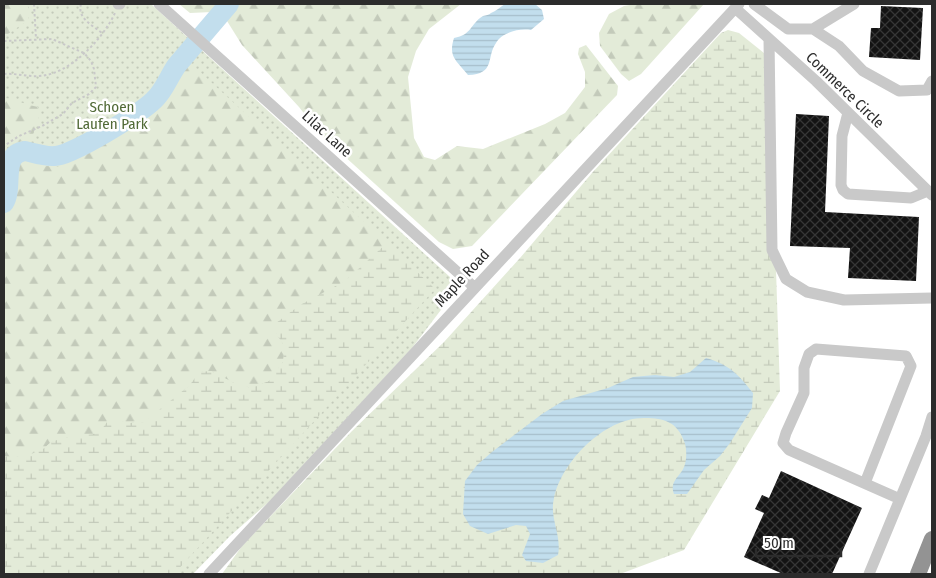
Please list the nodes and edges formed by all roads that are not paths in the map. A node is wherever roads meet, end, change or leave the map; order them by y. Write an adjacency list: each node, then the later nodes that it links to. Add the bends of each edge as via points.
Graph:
1 (160, 4): 10 (street, Lilac Lane)
2 (754, 4): 5 (street, via 788,29)
3 (854, 4): 5 (street)
4 (737, 6): 6 (street, Commerce Circle); 10 (street, Maple Road)
5 (813, 29): 7 (street, via 839,46 862,71 899,91 927,90)
6 (769, 39): 8 (street, Commerce Circle); 11 (street, via 772,250 786,278 807,292 844,300)
7 (932, 81)
8 (848, 113): 9 (street, Commerce Circle); 9 (street, via 842,136 843,190 848,194 911,198)
9 (930, 193)
10 (474, 287): 16 (street, Maple Road)
11 (932, 298)
12 (932, 416): 14 (street)
13 (865, 483): 13 (street, via 789,450 783,443 804,393 804,368 809,354 816,349 906,356 911,366); 14 (street)
14 (900, 499): 17 (street)
15 (932, 538): 18 (highway)
16 (209, 574)
17 (869, 574)
18 (918, 574)

